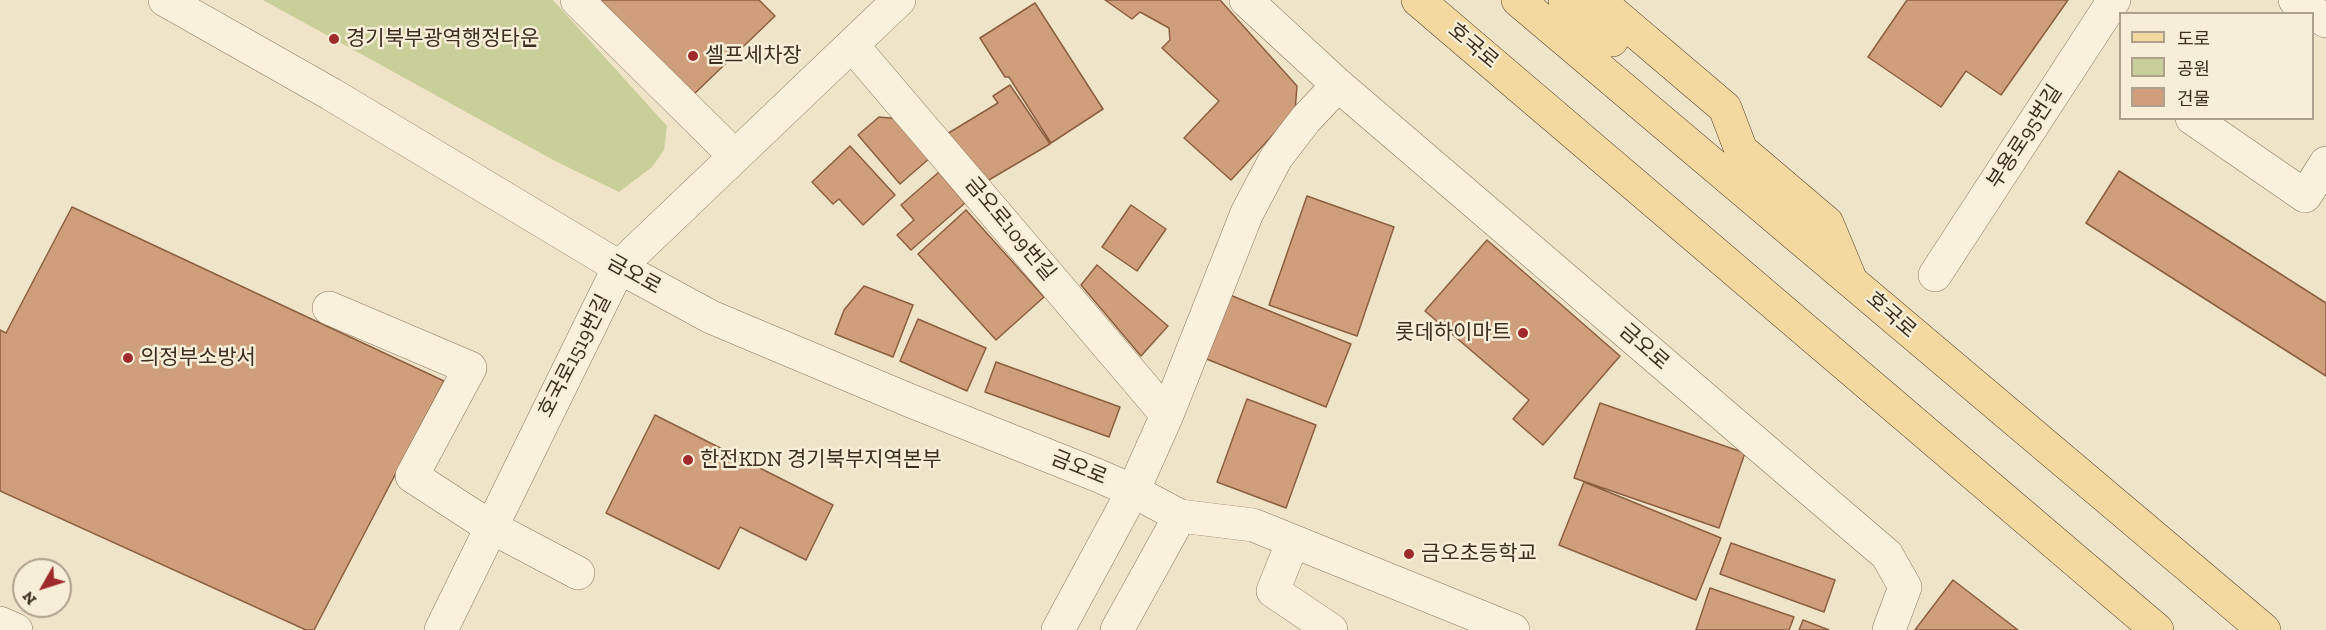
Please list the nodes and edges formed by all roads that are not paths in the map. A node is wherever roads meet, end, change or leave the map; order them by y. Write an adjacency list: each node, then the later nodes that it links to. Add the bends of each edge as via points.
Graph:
1 (165, 0): 19 (street, 금오로, via 331,94)
2 (577, 0): 16 (street)
3 (899, 0): 12 (street, 호국로1519번길)
4 (1246, 0): 13 (street, 금오로)
5 (1418, 0): 37 (main road, 호국로)
6 (1518, 0): 21 (main road, 호국로)
7 (1565, 0): 15 (main road)
8 (1598, 0): 15 (main road, via 1725,108)
9 (2114, 0): 20 (street, 부용로95번길)
10 (2295, 0): 11 (street)
11 (2313, 12)
12 (852, 45): 16 (street, 호국로1519번길); 23 (street, 금오로109번길)
13 (1338, 85): 23 (street, 금오로, via 1276,158 1247,213); 36 (street, 금오로, via 1887,555 1905,587)
14 (2195, 120): 18 (street)
15 (1741, 150): 21 (main road, via 1827,223)
16 (735, 156): 19 (street, 호국로1519번길)
17 (2326, 163): 18 (street)
18 (2316, 204)
19 (619, 267): 24 (street, 금오로, via 711,317); 26 (street, 호국로1519번길)
20 (1935, 275)
21 (1850, 280): 38 (main road, 호국로)
22 (329, 308): 26 (street, via 470,368 412,476)
23 (1167, 415): 24 (street, 금오로)
24 (1133, 490): 25 (street, 금오로); 32 (street)
25 (1180, 516): 27 (street, 금오로, via 1253,525); 33 (street)
26 (489, 526): 28 (street); 31 (street, 호국로1519번길)
27 (1293, 542): 34 (street, via 1273,591); 35 (street, 금오로)
28 (578, 573)
29 (0, 623): 30 (street)
30 (16, 630)
31 (441, 630)
32 (1058, 630)
33 (1117, 630)
34 (1331, 630)
35 (1513, 630)
36 (1890, 630)
37 (2157, 630)
38 (2264, 630)

